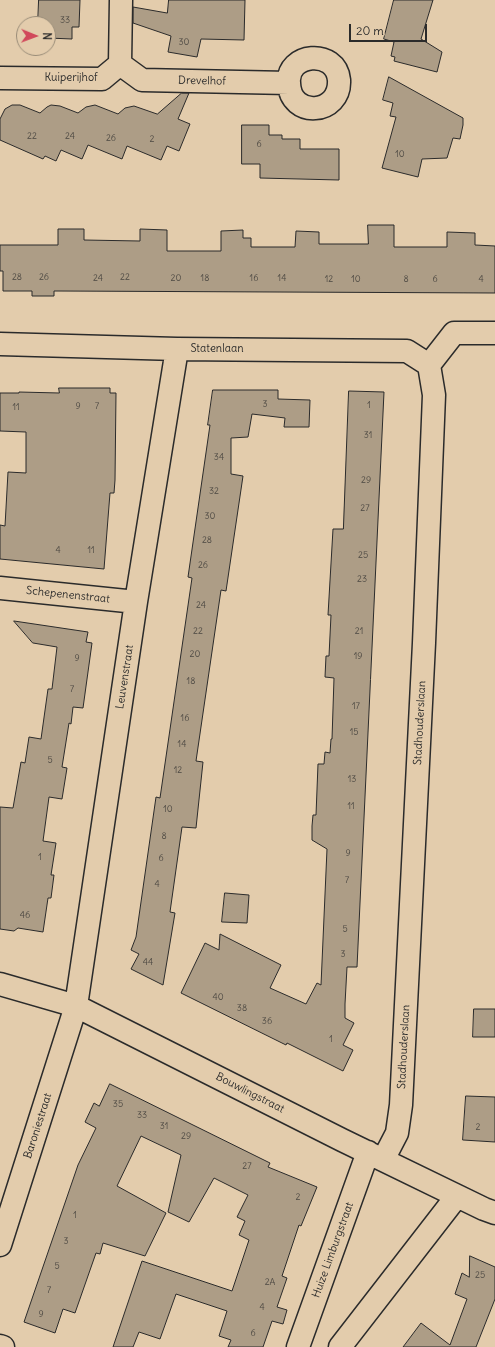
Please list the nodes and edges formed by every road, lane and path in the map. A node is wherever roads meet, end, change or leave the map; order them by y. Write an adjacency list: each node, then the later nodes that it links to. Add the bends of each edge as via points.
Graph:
1 (121, 0): 2 (street)
2 (120, 64): 3 (street, Kuiperijhof, via 102,79); 4 (street, Drevelhof, via 142,80)
3 (0, 78)
4 (289, 83)
5 (495, 333): 8 (street, via 454,333)
6 (0, 344): 7 (street, Statenlaan)
7 (177, 349): 8 (street, Statenlaan, via 407,351); 10 (street, Leuvenstraat)
8 (429, 365): 13 (street, Stadhouderslaan, via 434,395 401,1105 397,1133)
9 (0, 588): 10 (street, Schepenenstraat)
10 (136, 602): 12 (street, Leuvenstraat)
11 (0, 984): 12 (street, Bouwlingstraat)
12 (76, 1006): 13 (street, Bouwlingstraat); 16 (street, Baroniestraat)
13 (375, 1156): 14 (street, Bouwlingstraat); 19 (street, Huize Limburgstraat)
14 (457, 1196): 15 (street, Bouwlingstraat); 20 (street)
15 (495, 1213)
16 (0, 1245)
17 (0, 1346): 18 (street)
18 (3, 1347)
19 (298, 1347)
20 (340, 1347)

